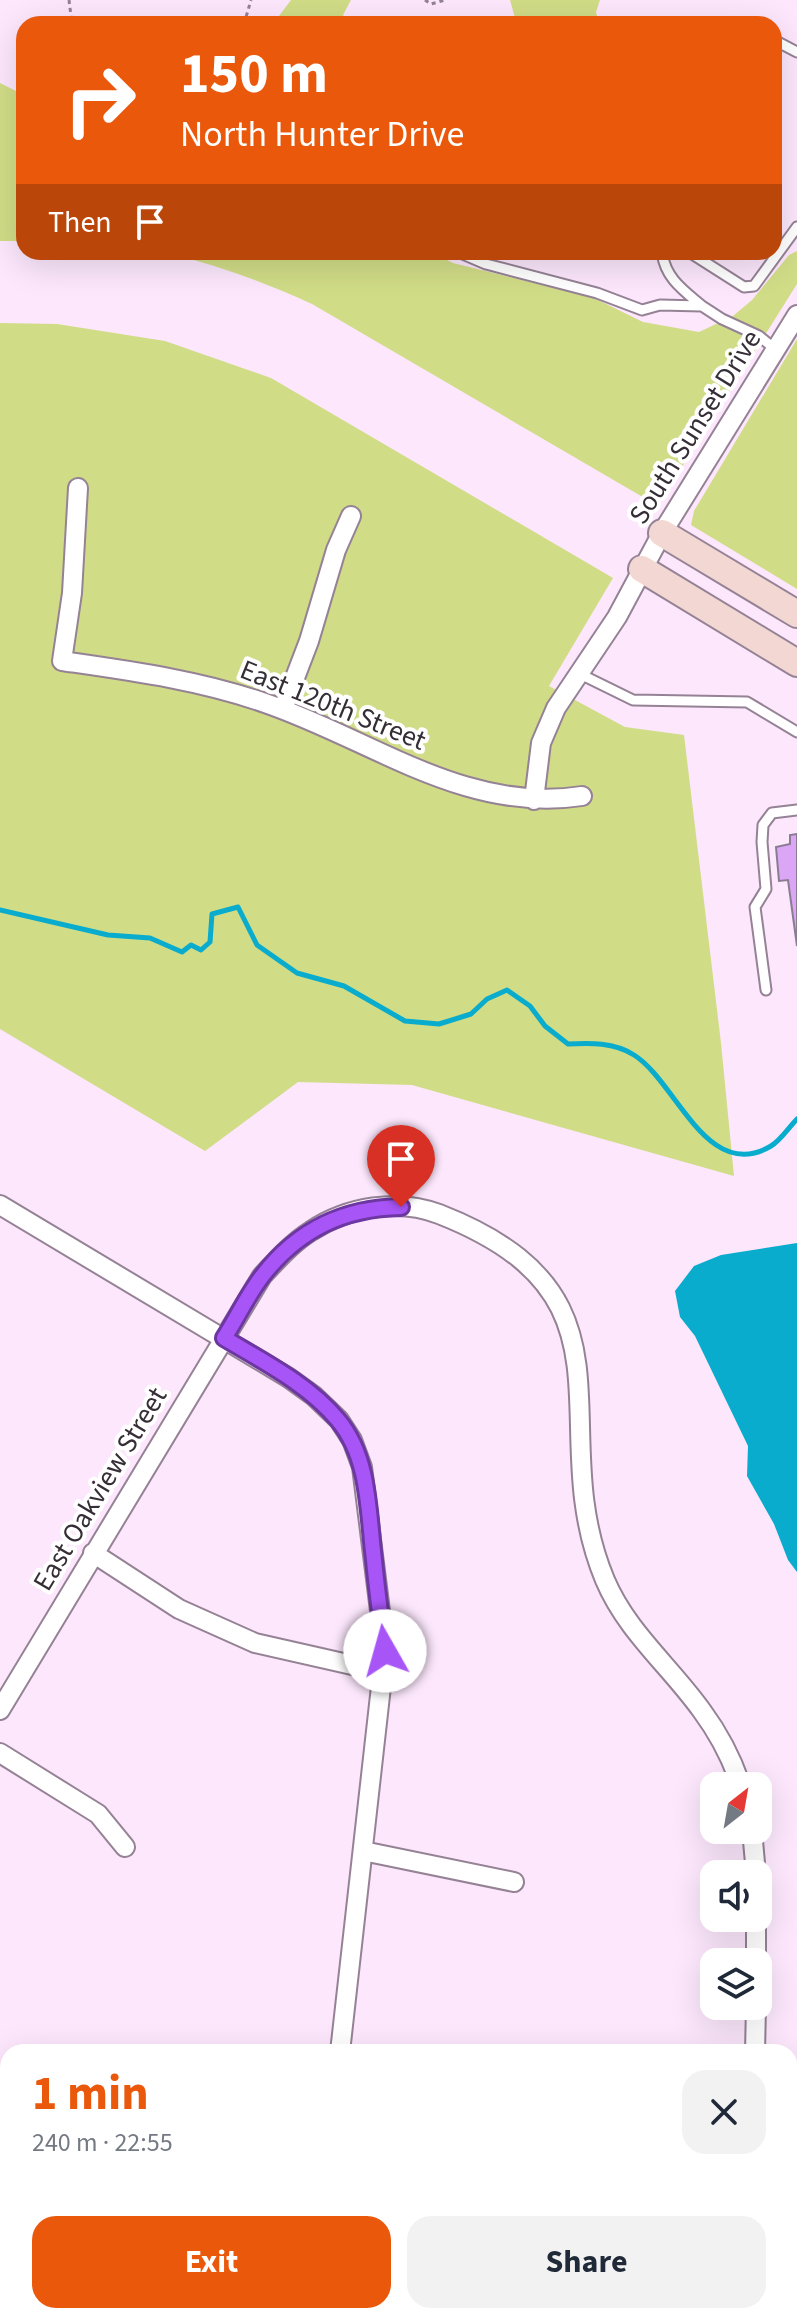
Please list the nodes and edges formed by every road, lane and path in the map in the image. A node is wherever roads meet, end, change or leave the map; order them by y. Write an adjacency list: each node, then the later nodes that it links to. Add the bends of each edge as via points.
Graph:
1 (425, 0): 2 (path)
2 (445, 0)
3 (797, 227): 4 (lane)
4 (782, 248)
5 (477, 260): 9 (lane, via 642,310)
6 (663, 260): 9 (lane, via 678,286)
7 (702, 260): 8 (lane, via 744,287 754,286)
8 (773, 260)
9 (702, 306): 11 (lane)
10 (797, 315): 11 (street, South Sunset Drive)
11 (775, 349): 14 (street, South Sunset Drive)
12 (78, 488): 19 (street, East 120th Street, via 62,661 179,679)
13 (351, 516): 19 (street)
14 (662, 533): 15 (street, South Sunset Drive); 16 (main road)
15 (642, 569): 17 (main road); 18 (street, South Sunset Drive)
16 (797, 614)
17 (797, 663)
18 (578, 673): 20 (lane, via 633,700 747,702); 22 (street, South Sunset Drive, via 541,743)
19 (283, 709): 22 (street, East 120th Street, via 450,781)
20 (797, 732)
21 (582, 796): 22 (street, East 120th Street)
22 (534, 800)
23 (797, 810): 24 (lane, via 772,813 763,825 766,889 755,907)
24 (766, 990)
25 (0, 1205): 26 (street)
26 (224, 1338): 27 (street, East Oakview Street); 28 (street, via 314,1396 352,1440 369,1505); 31 (street, East Oakview Street, via 262,1276 285,1251 311,1231 359,1210 429,1210 476,1228 517,1254 548,1287 570,1330 579,1382 587,1524 604,1578 636,1634 715,1729)
27 (93, 1553): 28 (street, via 179,1609 255,1643); 29 (street, East Oakview Street)
28 (383, 1672): 33 (street)
29 (0, 1710)
30 (0, 1753): 32 (street, via 98,1814)
31 (735, 1772)
32 (125, 1847)
33 (363, 1851): 34 (street); 36 (street)
34 (514, 1882)
35 (756, 2020): 37 (street)
36 (341, 2044)
37 (755, 2044)

